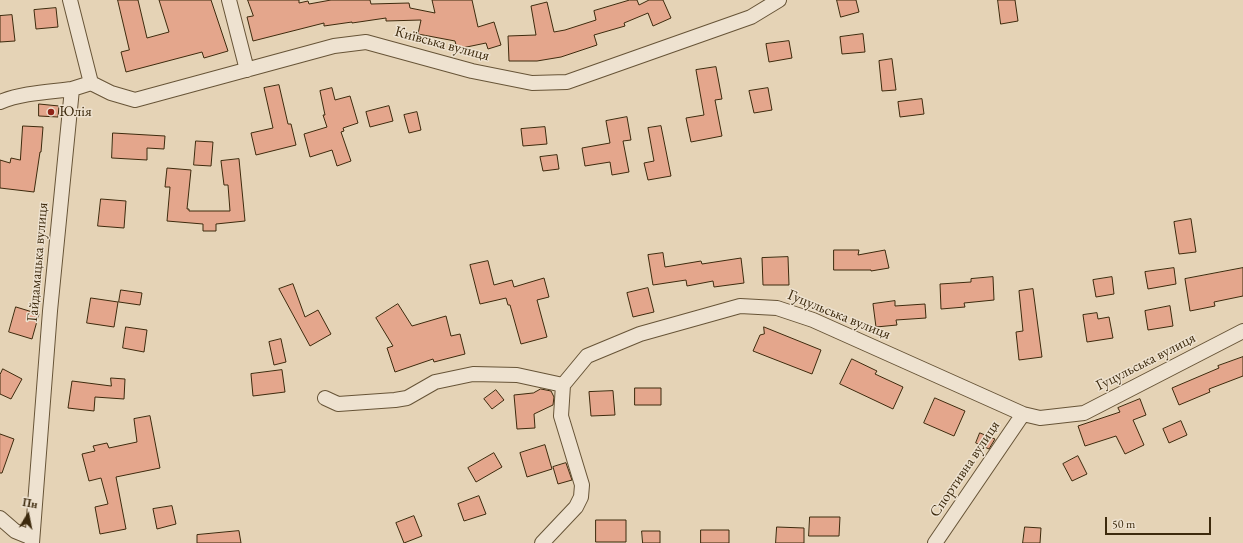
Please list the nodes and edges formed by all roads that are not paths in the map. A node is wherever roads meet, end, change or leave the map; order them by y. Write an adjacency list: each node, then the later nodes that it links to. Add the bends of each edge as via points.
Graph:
1 (70, 0): 5 (street)
2 (229, 0): 4 (street)
3 (779, 0): 4 (street, Київська вулиця, via 751,17 567,82 532,83 479,72 366,42 334,46)
4 (247, 70): 5 (street, Київська вулиця, via 135,100)
5 (90, 83): 6 (street)
6 (72, 89): 7 (street, via 32,94); 13 (street, Гайдамацька вулиця, via 50,311)
7 (0, 102)
8 (1243, 331): 11 (street, Гуцульська вулиця, via 1084,413 1040,418)
9 (563, 385): 10 (street, via 517,375 473,374 436,382 407,398 395,400 338,404); 11 (street, Гуцульська вулиця, via 587,356 640,334 740,306 777,308 813,320); 14 (street, via 561,416 582,485 581,497 576,507)
10 (324, 398)
11 (1023, 414): 15 (street, Спортивна вулиця)
12 (0, 518): 13 (street, via 15,531)
13 (32, 540)
14 (542, 543)
15 (935, 543)

